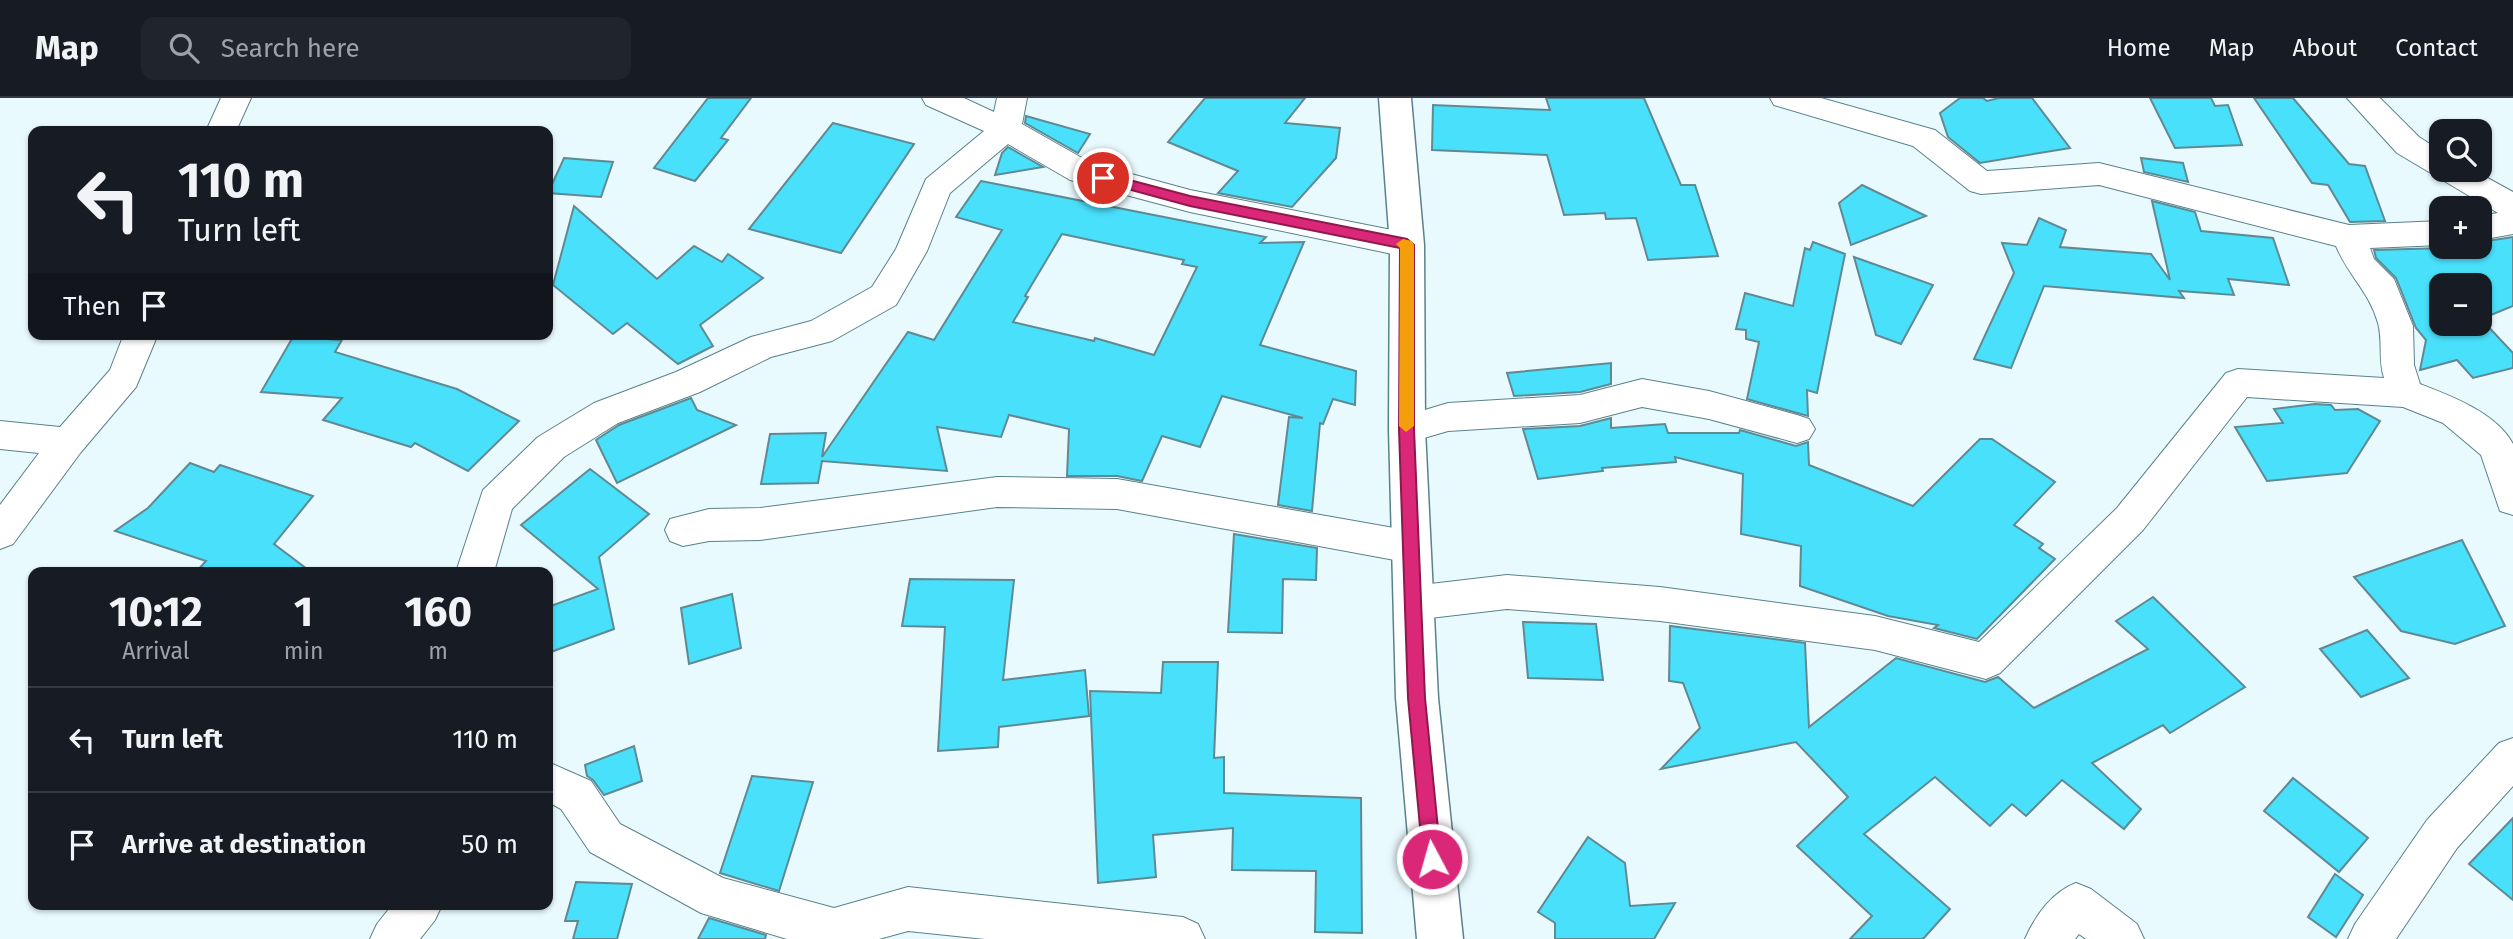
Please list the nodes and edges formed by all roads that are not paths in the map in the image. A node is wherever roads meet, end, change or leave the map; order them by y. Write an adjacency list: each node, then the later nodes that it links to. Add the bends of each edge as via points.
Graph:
1 (236, 98): 7 (street)
2 (937, 98): 6 (street)
3 (1395, 98): 15 (street)
4 (1785, 98): 14 (street, via 1924,138 1981,183 2099,174)
5 (2362, 98): 8 (street, via 2408,145)
6 (1009, 114): 15 (street, via 1081,172 1190,201); 26 (street, via 937,187 911,251 884,296 820,332 763,346 688,382 606,413 551,447 496,501)
7 (223, 126)
8 (2429, 158)
9 (2470, 182): 10 (street)
10 (2513, 207)
11 (2513, 222): 12 (street)
12 (2492, 226)
13 (2429, 234): 14 (street)
14 (2349, 237): 17 (street, via 2361,266 2382,288 2396,326 2397,365)
15 (1407, 245): 18 (street)
16 (139, 340): 21 (street, via 124,377)
17 (2406, 393): 22 (street, via 2455,413 2496,446); 27 (street, via 2238,383 2130,519 1986,661 1875,633 1660,604 1507,592)
18 (1406, 429): 19 (street, via 1448,417 1580,409 1642,393); 25 (street)
19 (1797, 429)
20 (0, 435): 21 (street)
21 (68, 442): 24 (street)
22 (2513, 500)
23 (683, 530): 25 (street, via 997,492 1117,494)
24 (0, 533)
25 (1411, 547): 27 (street)
26 (476, 567)
27 (1413, 603): 34 (street, via 1417,698)
28 (2513, 757): 37 (street, via 2442,834)
29 (553, 784): 31 (street, via 576,795 605,838 704,892)
30 (416, 910): 32 (street)
31 (833, 935): 33 (street, via 908,909)
32 (392, 939)
33 (1183, 939)
34 (1440, 939)
35 (2047, 939): 36 (street, via 2076,904)
36 (2122, 939)
37 (2370, 939)

